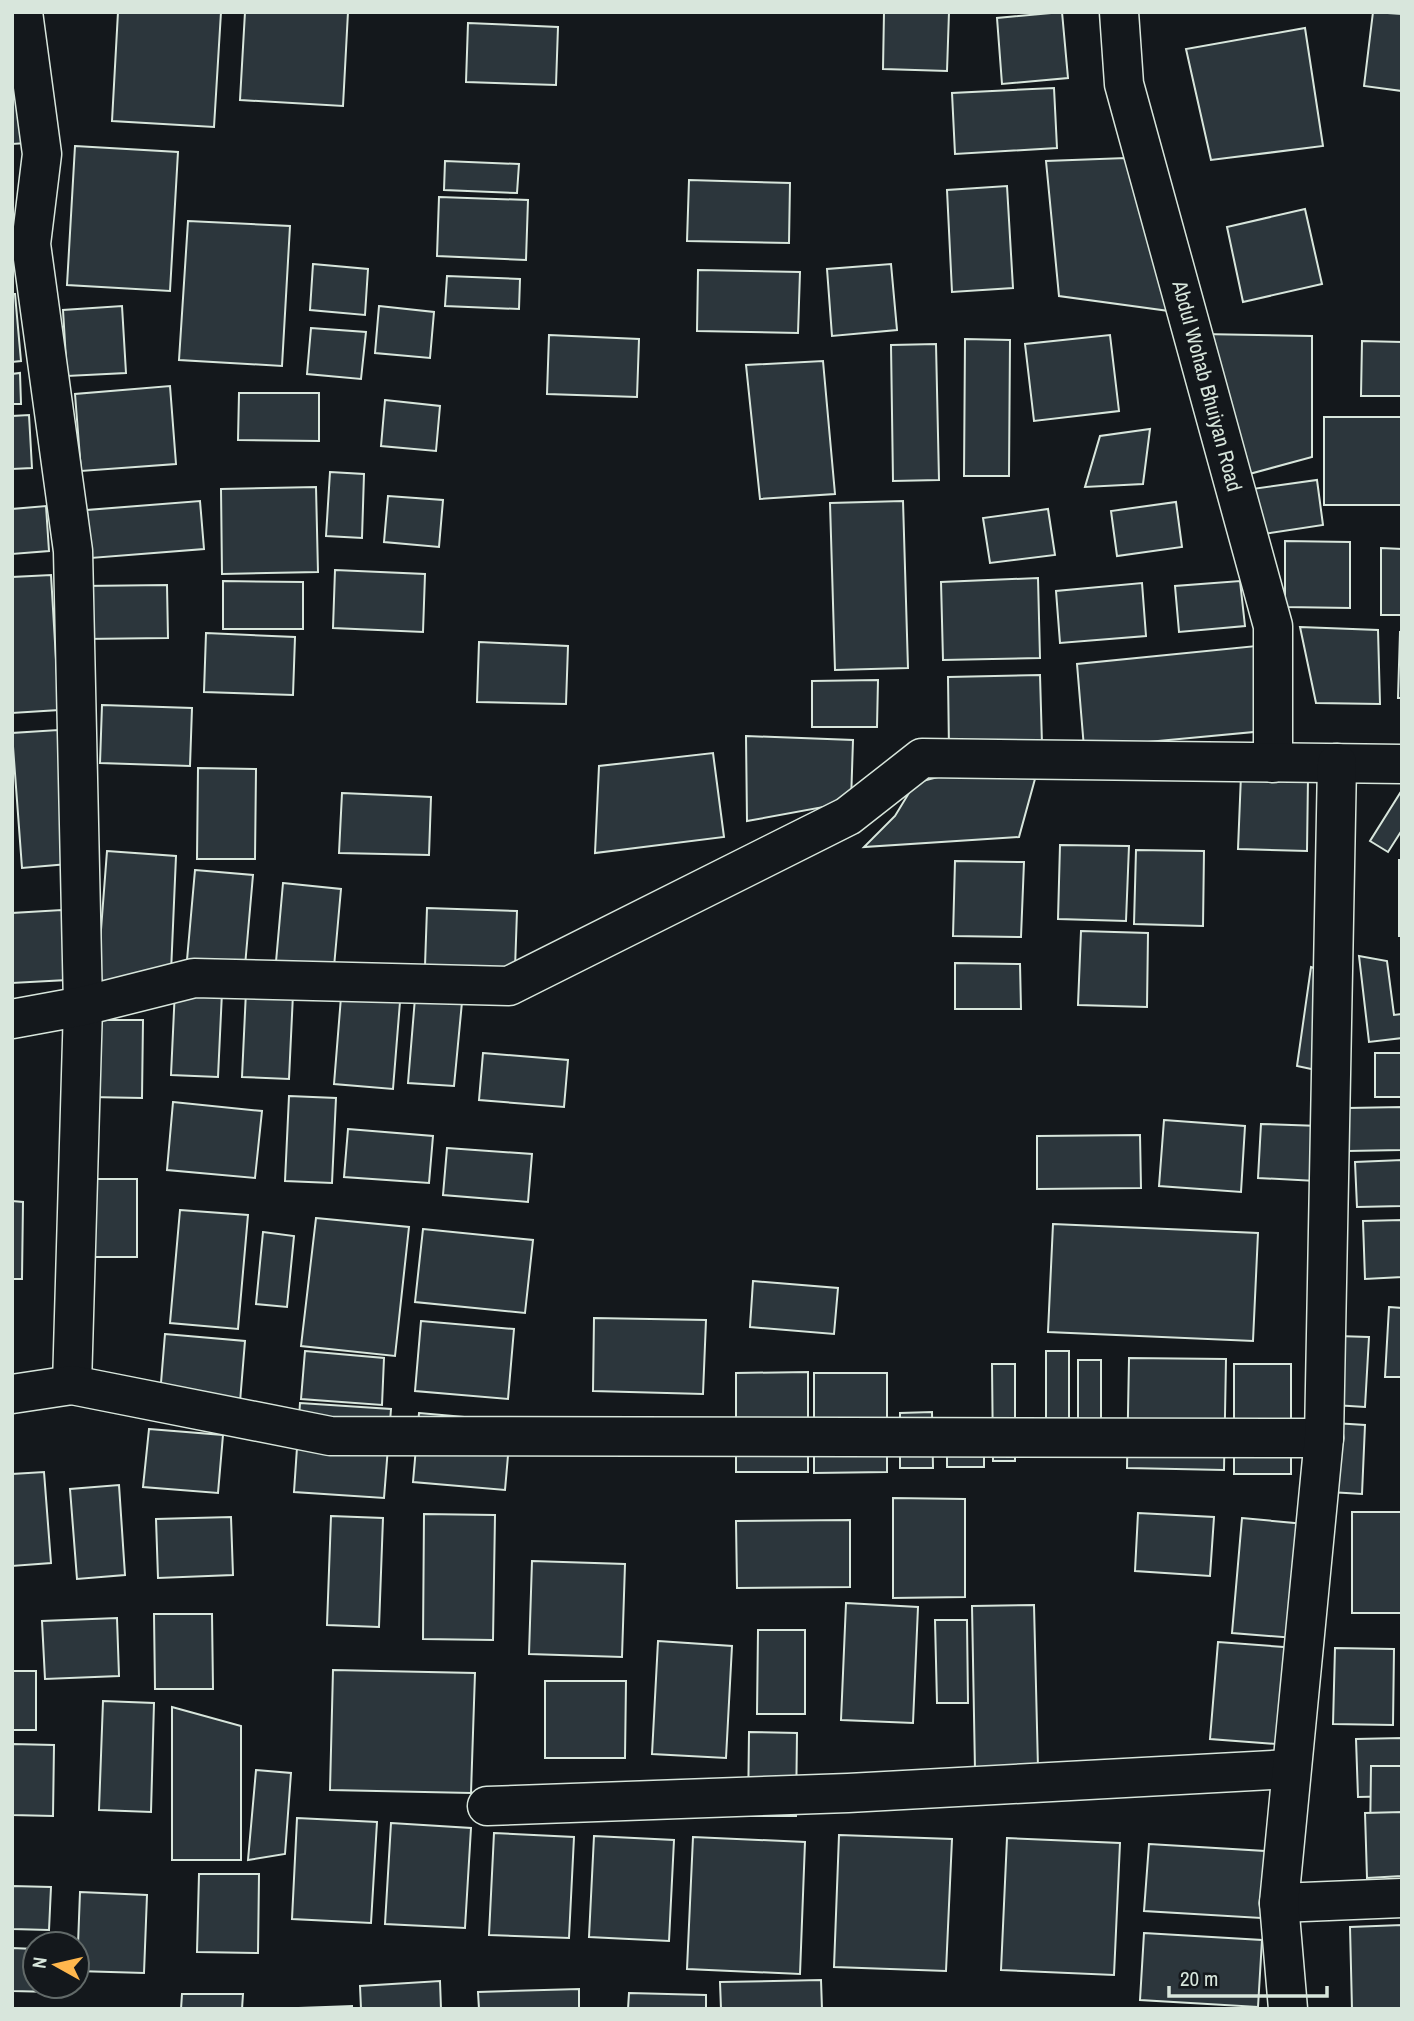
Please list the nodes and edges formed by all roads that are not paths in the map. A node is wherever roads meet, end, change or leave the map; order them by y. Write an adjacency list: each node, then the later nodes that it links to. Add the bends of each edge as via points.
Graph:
1 (23, 12): 6 (street, via 42,154 31,244 73,551)
2 (1119, 12): 3 (street, Abdul Wohab Bhuiyan Road, via 1124,83 1273,626)
3 (1273, 763): 4 (street); 6 (street, via 922,758 848,816 509,986 194,978)
4 (1337, 763): 5 (street); 10 (street)
5 (1402, 764)
6 (83, 1006): 7 (street); 8 (street)
7 (12, 1019)
8 (72, 1384): 9 (street); 10 (street, via 330,1436)
9 (12, 1394)
10 (1324, 1438): 11 (street)
11 (1291, 1769): 12 (street, via 848,1793); 14 (street)
12 (487, 1806)
13 (1402, 1898): 14 (street)
14 (1279, 1903): 15 (street)
15 (1289, 2009)

